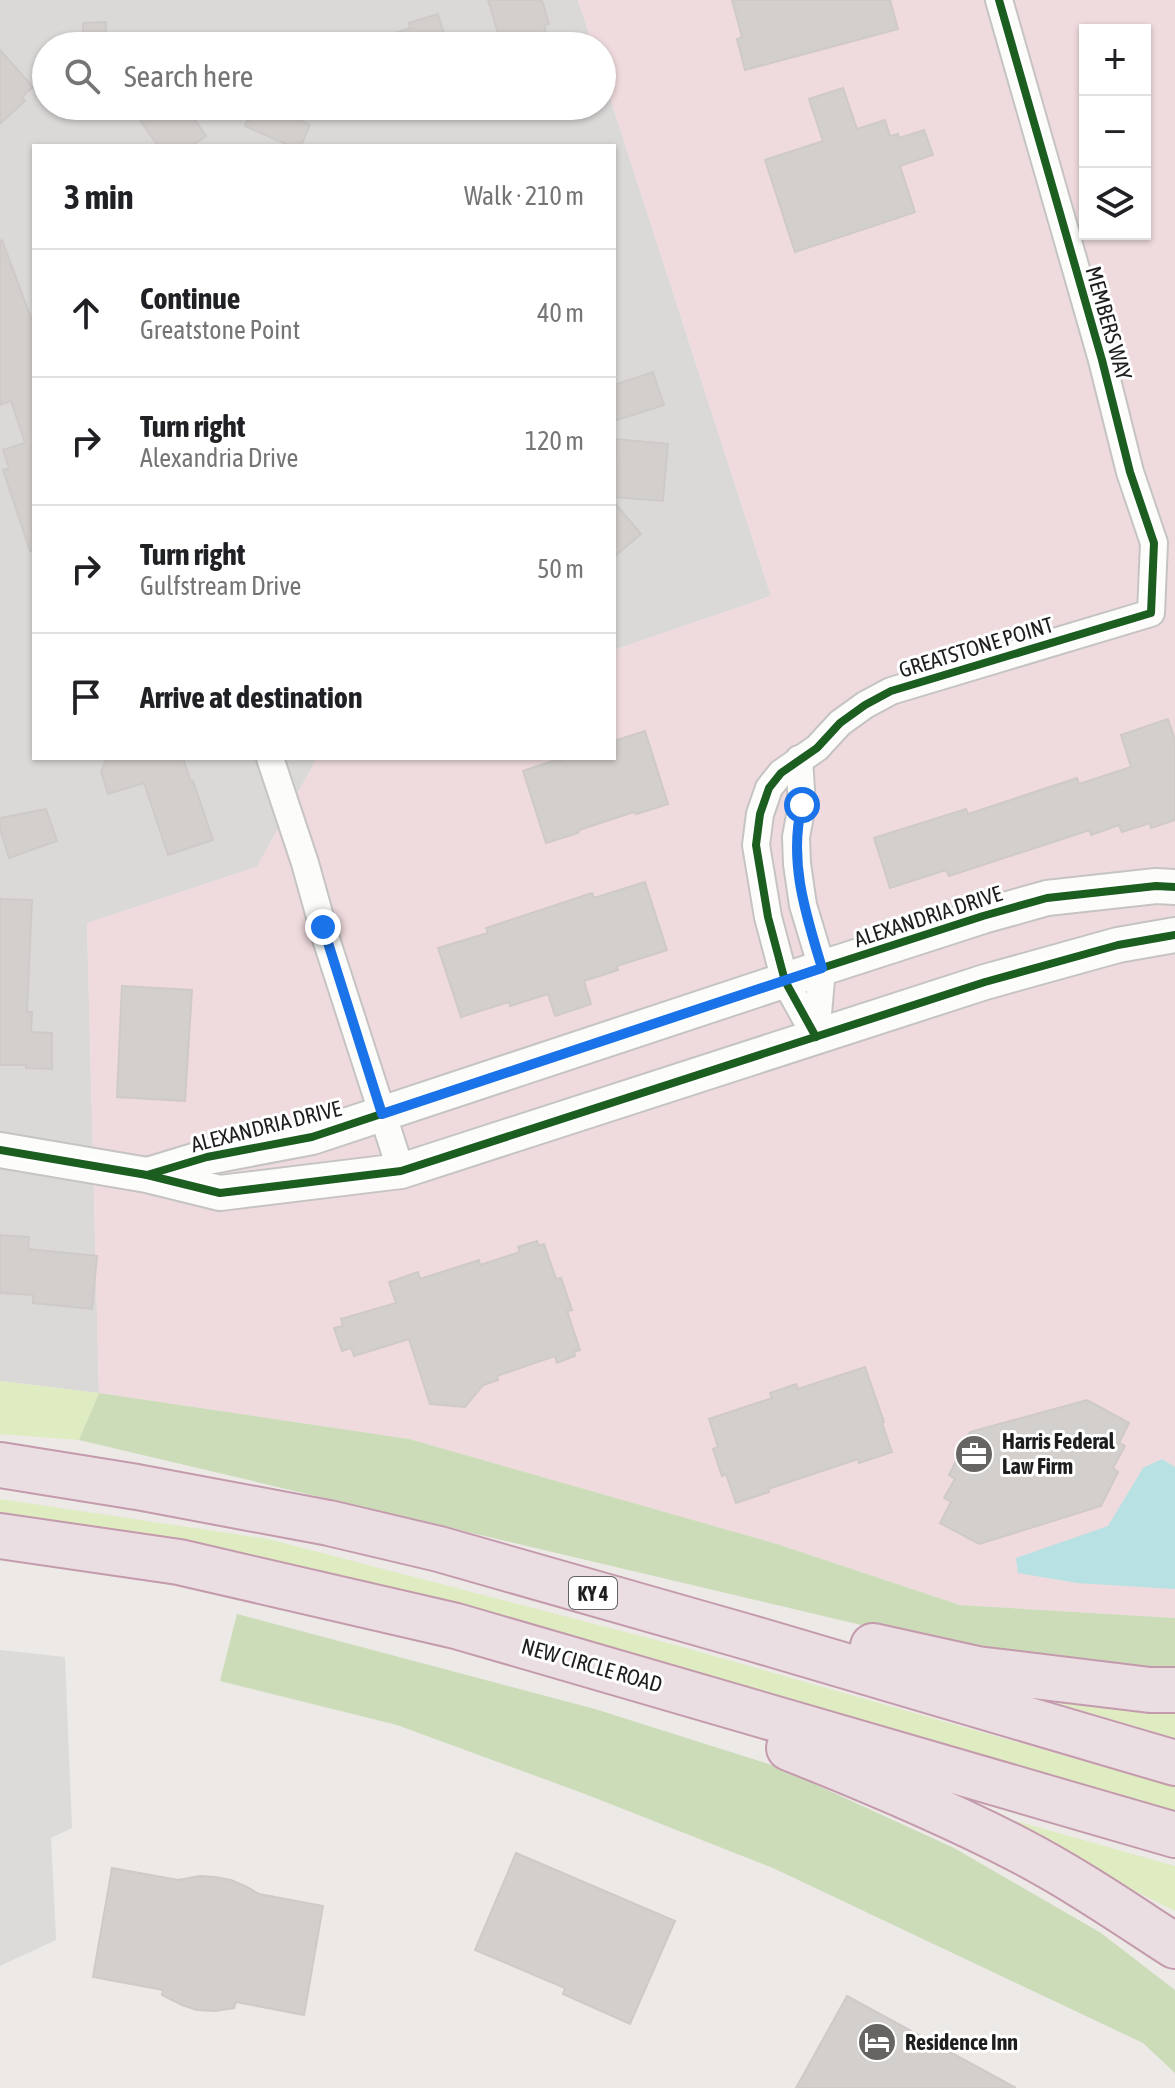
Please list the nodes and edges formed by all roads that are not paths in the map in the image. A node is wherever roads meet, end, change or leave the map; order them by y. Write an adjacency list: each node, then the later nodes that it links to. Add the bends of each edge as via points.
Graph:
1 (999, 0): 2 (street, MEMBERS WAY, via 1154,543)
2 (1151, 613): 3 (street, GREATSTONE POINT, via 891,691 840,723)
3 (799, 759): 7 (street, via 797,864); 8 (street, GREATSTONE POINT, via 769,788 756,845)
4 (271, 760): 10 (street)
5 (1175, 887): 7 (street, ALEXANDRIA DRIVE, via 1047,898)
6 (1175, 935): 9 (street, ALEXANDRIA DRIVE, via 1058,961)
7 (822, 968): 8 (street, ALEXANDRIA DRIVE); 9 (street)
8 (785, 981): 9 (street, GREATSTONE POINT); 10 (street, ALEXANDRIA DRIVE)
9 (816, 1037): 12 (street, ALEXANDRIA DRIVE)
10 (382, 1114): 12 (street); 13 (street, ALEXANDRIA DRIVE, via 312,1137 207,1157)
11 (0, 1150): 13 (street, ALEXANDRIA DRIVE)
12 (401, 1171): 13 (street, ALEXANDRIA DRIVE, via 220,1193)
13 (147, 1175)
14 (0, 1465): 16 (highway, KY 4, via 315,1520)
15 (0, 1536): 17 (highway, NEW CIRCLE ROAD, via 179,1562)
16 (439, 1549): 18 (highway, via 977,1669); 19 (highway, KY 4)
17 (530, 1646): 20 (highway, NEW CIRCLE ROAD); 21 (highway, via 936,1809 1084,1886)
18 (1175, 1690)
19 (1175, 1763)
20 (1175, 1835)
21 (1175, 1946)

